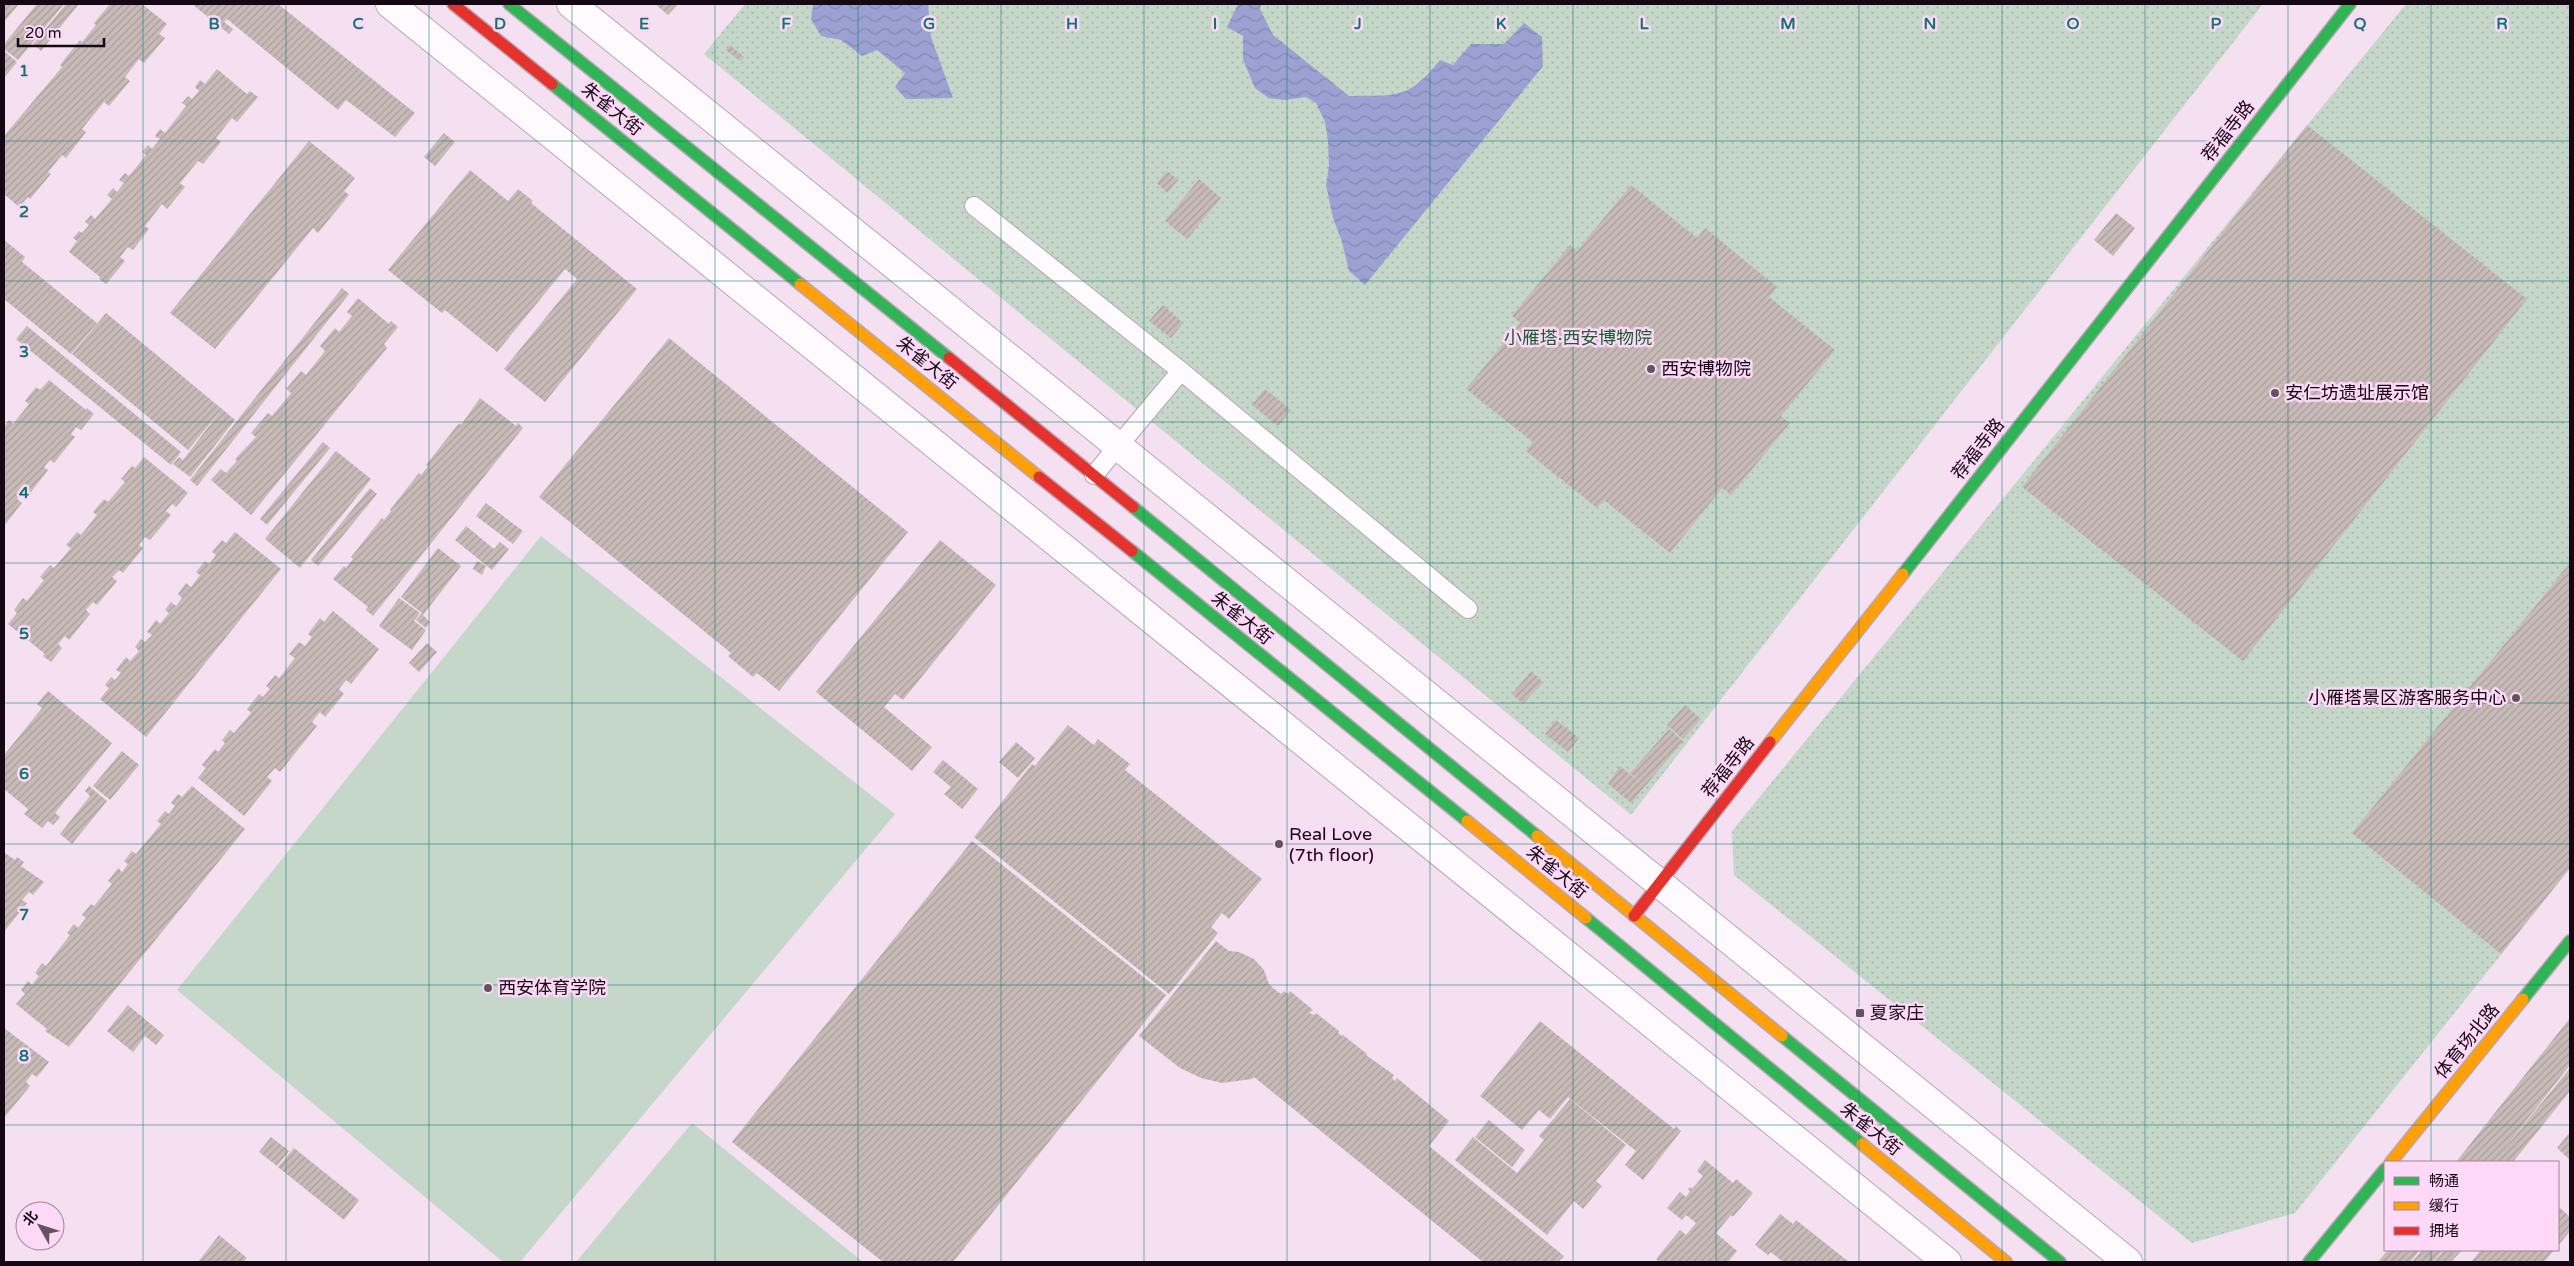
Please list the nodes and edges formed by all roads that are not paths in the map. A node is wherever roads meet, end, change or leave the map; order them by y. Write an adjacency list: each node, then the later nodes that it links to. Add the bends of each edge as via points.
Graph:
1 (390, 4): 17 (street)
2 (453, 4): 16 (main road, 朱雀大街, via 1445,803)
3 (509, 4): 9 (main road, 朱雀大街)
4 (572, 4): 8 (street)
5 (2350, 4): 11 (main road, 荐福寺路)
6 (974, 206): 7 (lane)
7 (1181, 372): 8 (lane); 10 (lane)
8 (1118, 446): 9 (lane); 11 (street)
9 (1094, 475): 12 (main road, 朱雀大街)
10 (1468, 609)
11 (1659, 883): 12 (main road, 荐福寺路); 20 (street)
12 (1634, 916): 19 (main road, 朱雀大街, via 2016,1233)
13 (2570, 942): 14 (main road, 体育场北路)
14 (2392, 1161)
15 (2384, 1170): 21 (main road)
16 (1997, 1255): 18 (main road, 朱雀大街)
17 (1946, 1262)
18 (2006, 1262)
19 (2060, 1262)
20 (2128, 1262)
21 (2309, 1262)

